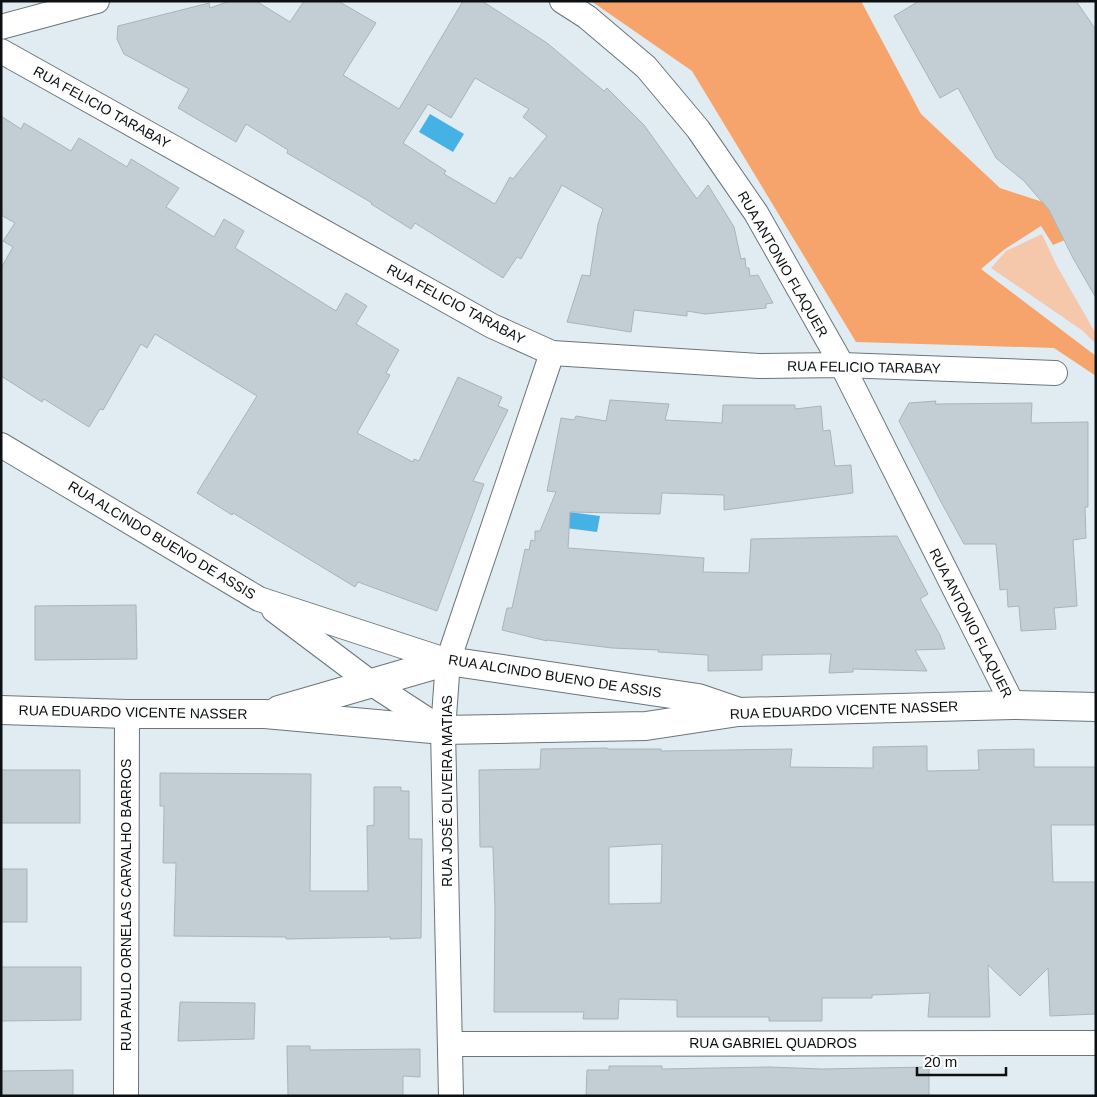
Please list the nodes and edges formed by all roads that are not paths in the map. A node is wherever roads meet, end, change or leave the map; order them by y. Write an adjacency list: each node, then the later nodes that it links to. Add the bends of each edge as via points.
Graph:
1 (97, 1): 3 (street)
2 (562, 1): 6 (street, RUA ANTONIO FLAQUER, via 587,17 646,67 698,129 756,213)
3 (1, 27)
4 (1, 50): 5 (street, RUA FELICIO TARABAY, via 492,326)
5 (552, 353): 6 (street, RUA FELICIO TARABAY, via 759,366); 10 (street, RUA JOSÉ OLIVEIRA MATIAS)
6 (842, 365): 7 (street, RUA FELICIO TARABAY); 12 (street, RUA ANTONIO FLAQUER)
7 (1055, 373)
8 (1, 445): 9 (street, RUA ALCINDO BUENO DE ASSIS)
9 (259, 598): 10 (street, RUA ALCINDO BUENO DE ASSIS); 11 (street)
10 (448, 661): 11 (street, RUA EDUARDO VICENTE NASSER); 15 (street, RUA ALCINDO BUENO DE ASSIS, via 698,698); 18 (street, RUA JOSÉ OLIVEIRA MATIAS)
11 (371, 683): 17 (street, RUA EDUARDO VICENTE NASSER); 18 (street)
12 (1013, 705): 13 (street, RUA EDUARDO VICENTE NASSER); 15 (street, RUA EDUARDO VICENTE NASSER)
13 (1096, 707)
14 (1, 710): 16 (street, RUA EDUARDO VICENTE NASSER)
15 (738, 712): 18 (street, RUA EDUARDO VICENTE NASSER, via 646,726)
16 (127, 714): 17 (street, RUA EDUARDO VICENTE NASSER); 21 (street, RUA PAULO ORNELAS CARVALHO BARROS)
17 (265, 714): 18 (street, RUA EDUARDO VICENTE NASSER)
18 (443, 730): 20 (street, RUA JOSÉ OLIVEIRA MATIAS)
19 (1096, 1043): 20 (street, RUA GABRIEL QUADROS)
20 (450, 1044): 22 (street, RUA JOSÉ OLIVEIRA MATIAS)
21 (126, 1096)
22 (451, 1096)

